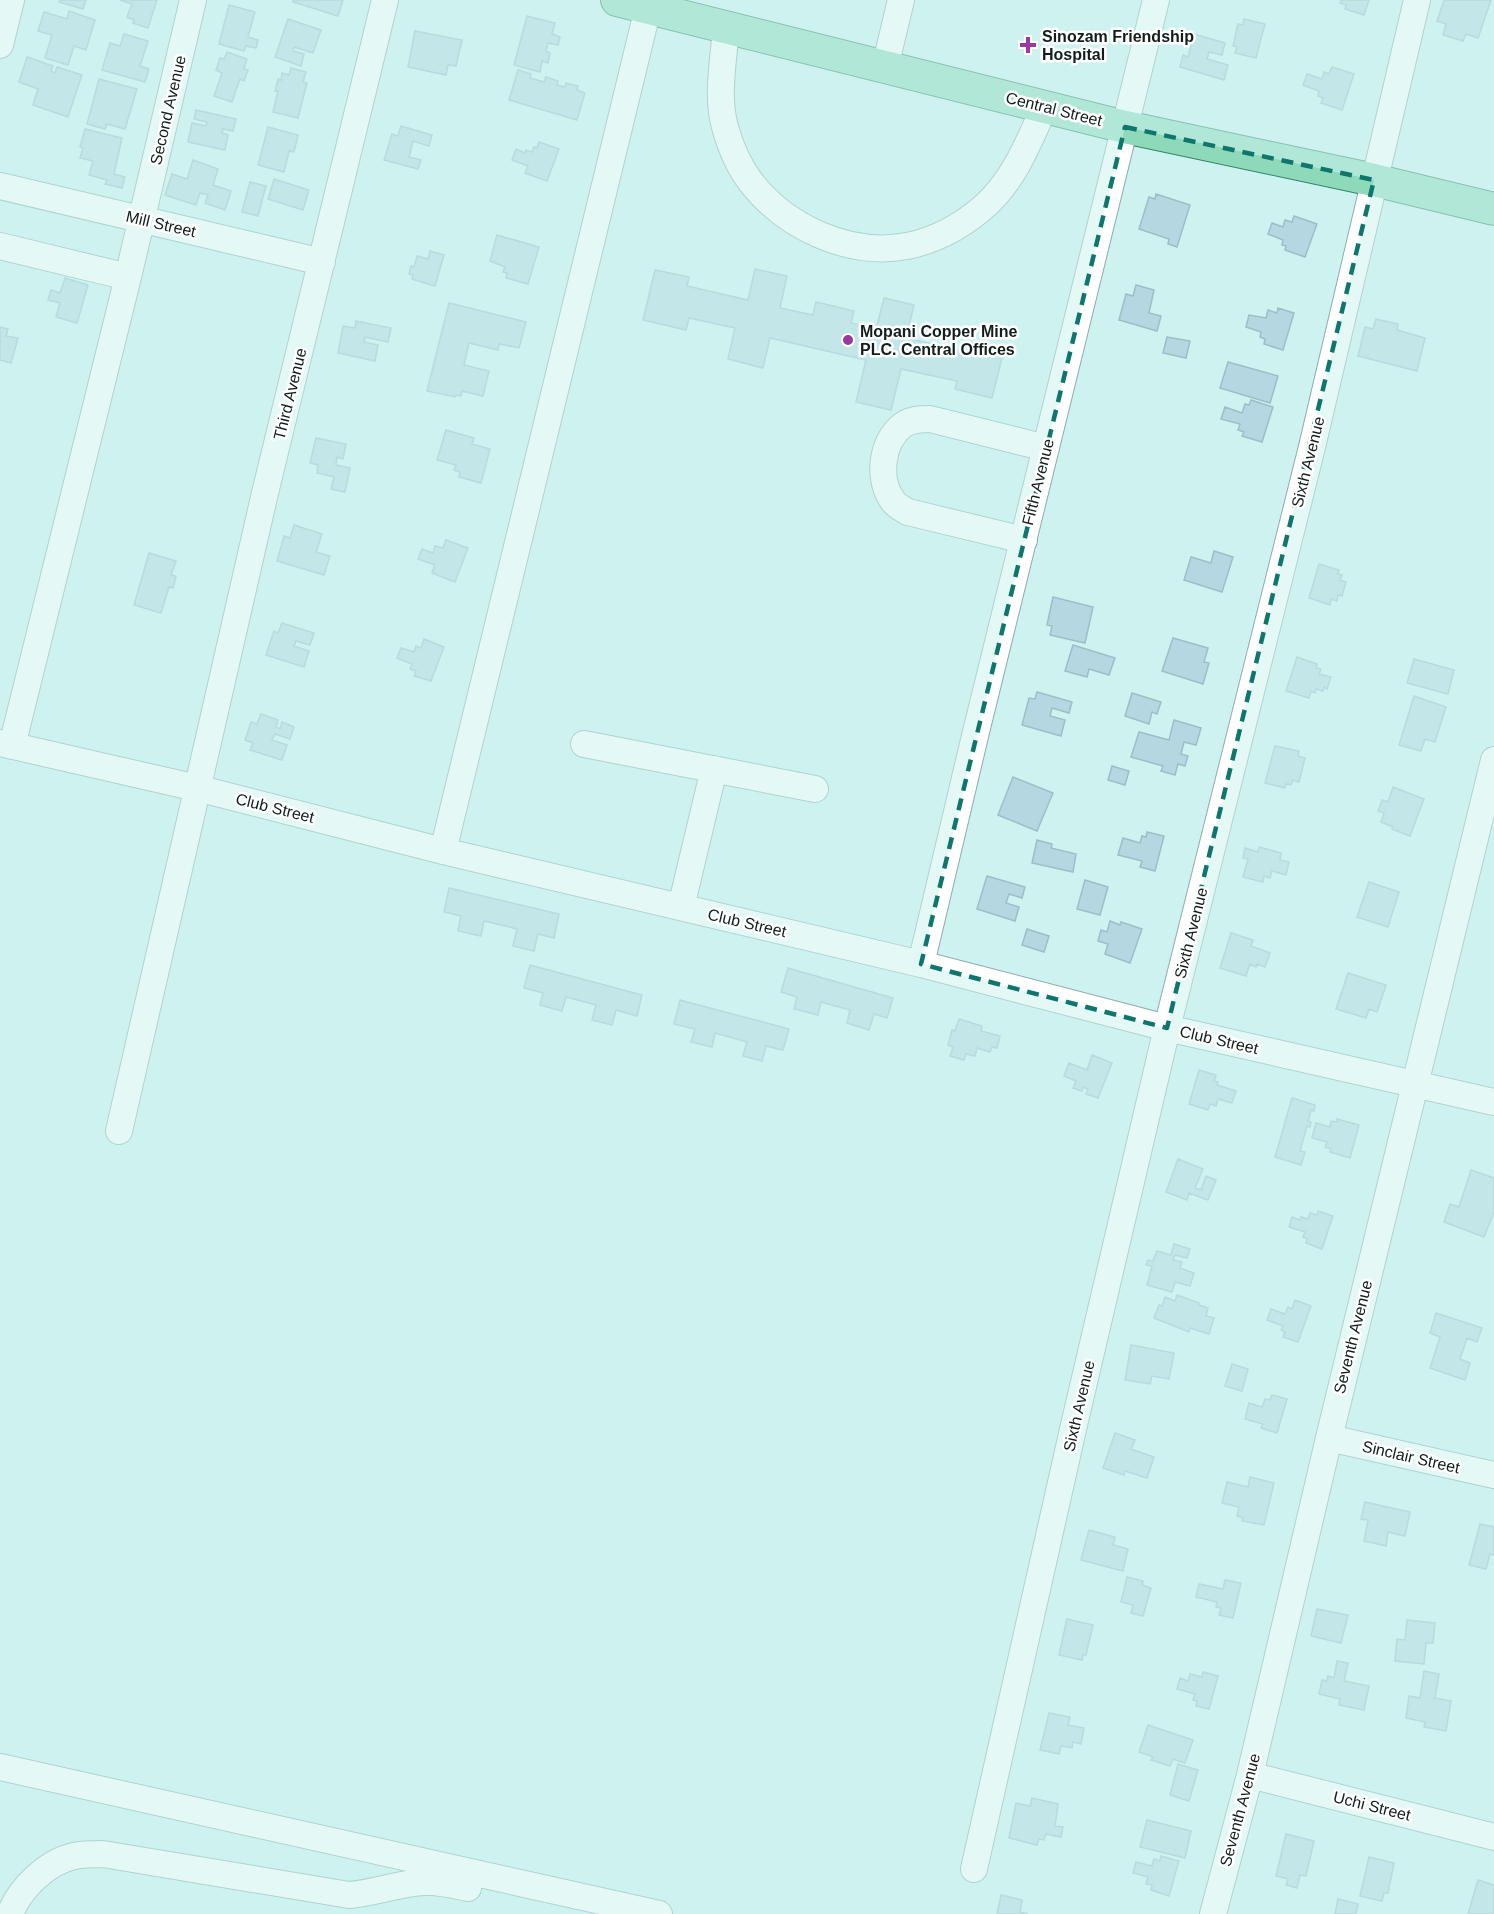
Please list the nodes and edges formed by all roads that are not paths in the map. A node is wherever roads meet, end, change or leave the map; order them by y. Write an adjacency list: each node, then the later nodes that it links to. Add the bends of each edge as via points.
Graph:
1 (11, 0): 10 (street)
2 (193, 0): 17 (street, Second Avenue)
3 (385, 0): 19 (street, Third Avenue)
4 (616, 0): 8 (main road, Central Street)
5 (901, 0): 11 (street)
6 (1156, 0): 13 (street, Fifth Avenue)
7 (1417, 0): 14 (street, Sixth Avenue)
8 (649, 4): 9 (main road, Central Street); 29 (street)
9 (726, 27): 11 (main road, Central Street); 12 (street, via 721,93 724,124 732,149 749,180 776,209 838,242 874,248 907,246 942,235 966,221 1005,185)
10 (1, 40)
11 (885, 67): 12 (main road, Central Street)
12 (1045, 106): 13 (main road, Central Street)
13 (1125, 127): 14 (main road, Central Street); 21 (street, Fifth Avenue)
14 (1374, 180): 16 (main road, Central Street); 32 (street, Sixth Avenue, via 1312,447)
15 (0, 186): 17 (street, Mill Street)
16 (1494, 209)
17 (142, 219): 19 (street, Mill Street); 20 (street, Second Avenue)
18 (0, 246): 20 (street)
19 (322, 262): 27 (street, Third Avenue)
20 (128, 277): 23 (street, Second Avenue)
21 (1046, 448): 22 (street, Fifth Avenue); 22 (street, via 930,419 904,424 895,433 884,459 886,490 894,504 908,512)
22 (1024, 540): 31 (street, Fifth Avenue)
23 (6, 744): 27 (street, Club Street)
24 (584, 744): 26 (street)
25 (1494, 760): 33 (street, Seventh Avenue)
26 (714, 770): 28 (street); 30 (street)
27 (197, 788): 29 (street, Club Street); 35 (street, Third Avenue)
28 (815, 789)
29 (443, 851): 30 (street, Club Street)
30 (681, 907): 31 (street, Club Street)
31 (921, 964): 32 (street, Club Street)
32 (1167, 1028): 33 (street, Club Street); 41 (street, Sixth Avenue)
33 (1414, 1084): 34 (street, Club Street); 36 (street, Seventh Avenue)
34 (1494, 1102)
35 (119, 1131)
36 (1329, 1438): 37 (street, Sinclair Street); 39 (street, Seventh Avenue)
37 (1494, 1475)
38 (0, 1767): 44 (street)
39 (1250, 1775): 40 (street, Uchi Street); 45 (street, Seventh Avenue)
40 (1494, 1836)
41 (974, 1869)
42 (10, 1914): 43 (street, via 29,1885 51,1866 74,1856 103,1854 349,1895 426,1881)
43 (586, 1914)
44 (659, 1914)
45 (1213, 1914)

